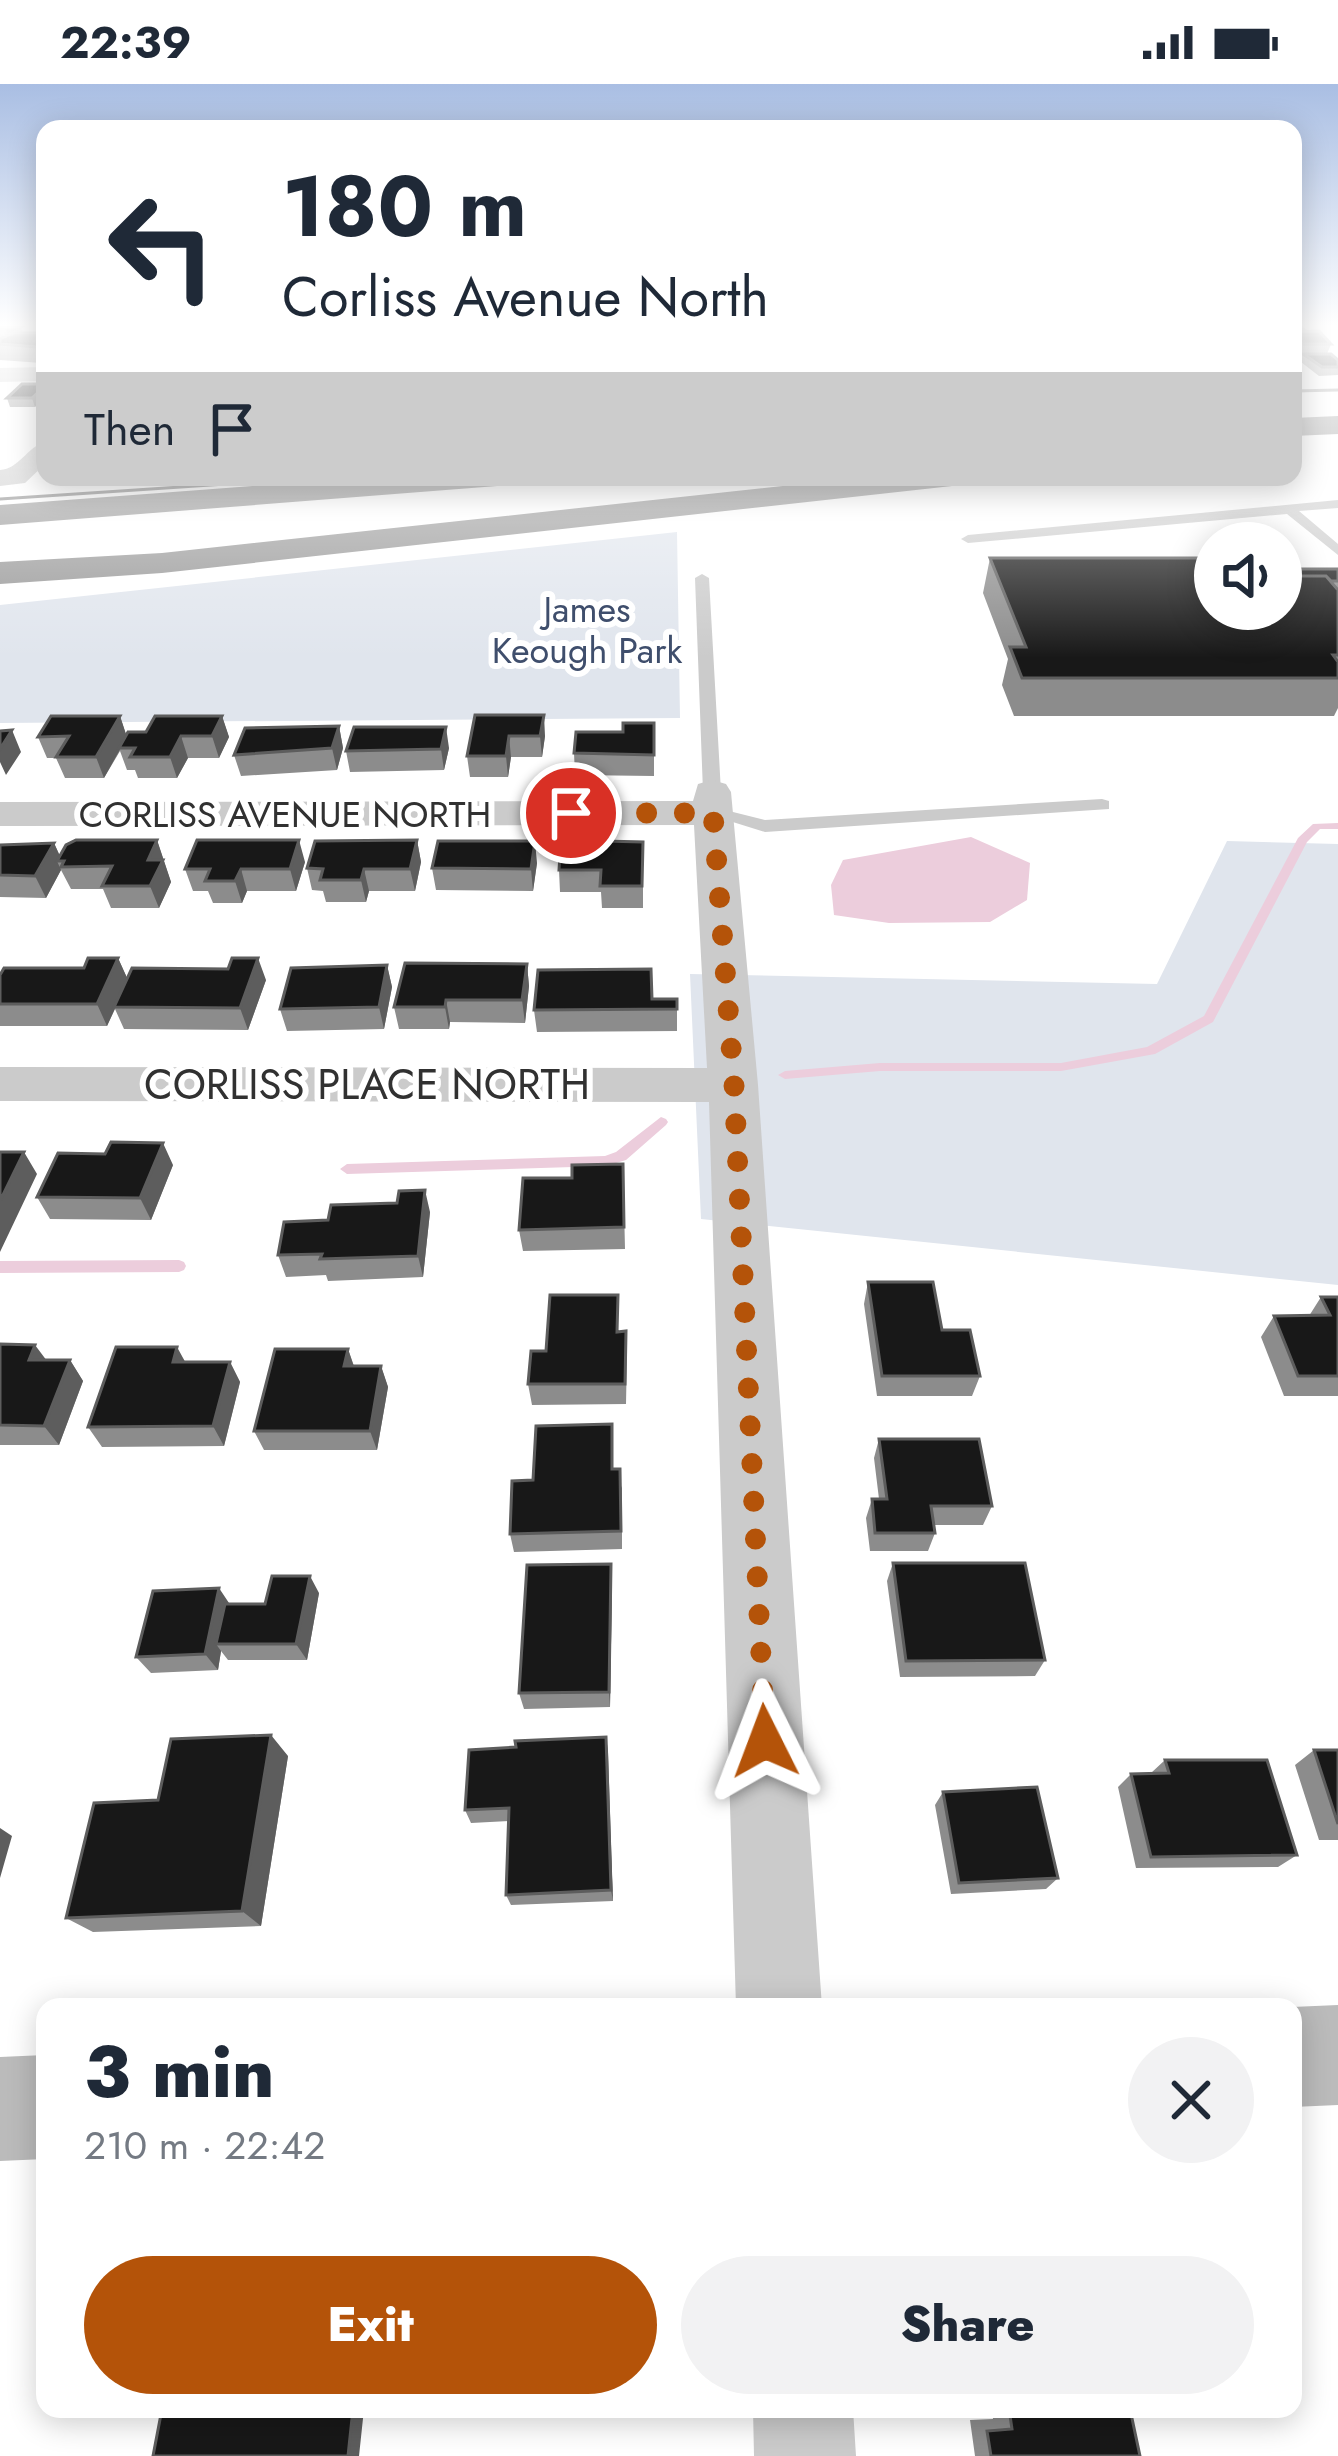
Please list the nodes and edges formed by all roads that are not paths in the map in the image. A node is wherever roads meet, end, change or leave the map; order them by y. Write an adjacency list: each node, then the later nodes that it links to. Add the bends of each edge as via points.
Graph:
1 (1338, 450): 2 (highway)
2 (1302, 451)
3 (36, 457): 4 (street)
4 (8, 477)
5 (379, 486): 10 (highway)
6 (591, 486): 11 (highway)
7 (869, 486): 14 (highway, via 162,563)
8 (1338, 504): 9 (lane)
9 (1290, 510): 12 (lane); 13 (lane)
10 (0, 515)
11 (0, 539)
12 (968, 539)
13 (1338, 551)
14 (0, 573)
15 (702, 578): 16 (lane)
16 (713, 803): 17 (lane, via 765,826); 18 (street, CORLISS AVENUE NORTH); 20 (street)
17 (1102, 806)
18 (0, 814)
19 (0, 1084): 20 (street, CORLISS PLACE NORTH)
20 (734, 1085): 21 (street)
21 (779, 1998)
22 (1338, 2055): 23 (street)
23 (1302, 2057)
24 (36, 2107): 25 (street)
25 (0, 2109)
26 (803, 2418): 27 (street)
27 (806, 2456)

